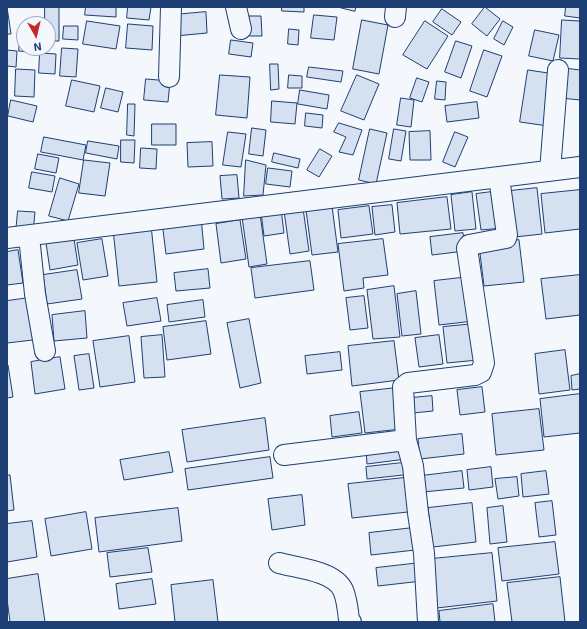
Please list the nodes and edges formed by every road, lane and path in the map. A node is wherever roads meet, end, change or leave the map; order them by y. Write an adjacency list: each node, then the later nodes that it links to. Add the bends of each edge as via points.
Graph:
1 (171, 7): 5 (street)
2 (236, 7): 3 (street)
3 (241, 28)
4 (558, 70): 7 (street)
5 (169, 78)
6 (580, 167): 7 (street)
7 (550, 171): 8 (street)
8 (499, 177): 9 (street); 12 (street, via 506,238 469,245 467,248 484,363 481,372 475,375 404,384 402,388)
9 (29, 236): 10 (street); 11 (street)
10 (7, 238)
11 (45, 351)
12 (406, 440): 13 (street); 16 (street, via 413,466 424,553)
13 (284, 455)
14 (279, 563): 15 (street, via 333,578 344,591)
15 (351, 622)
16 (428, 622)

